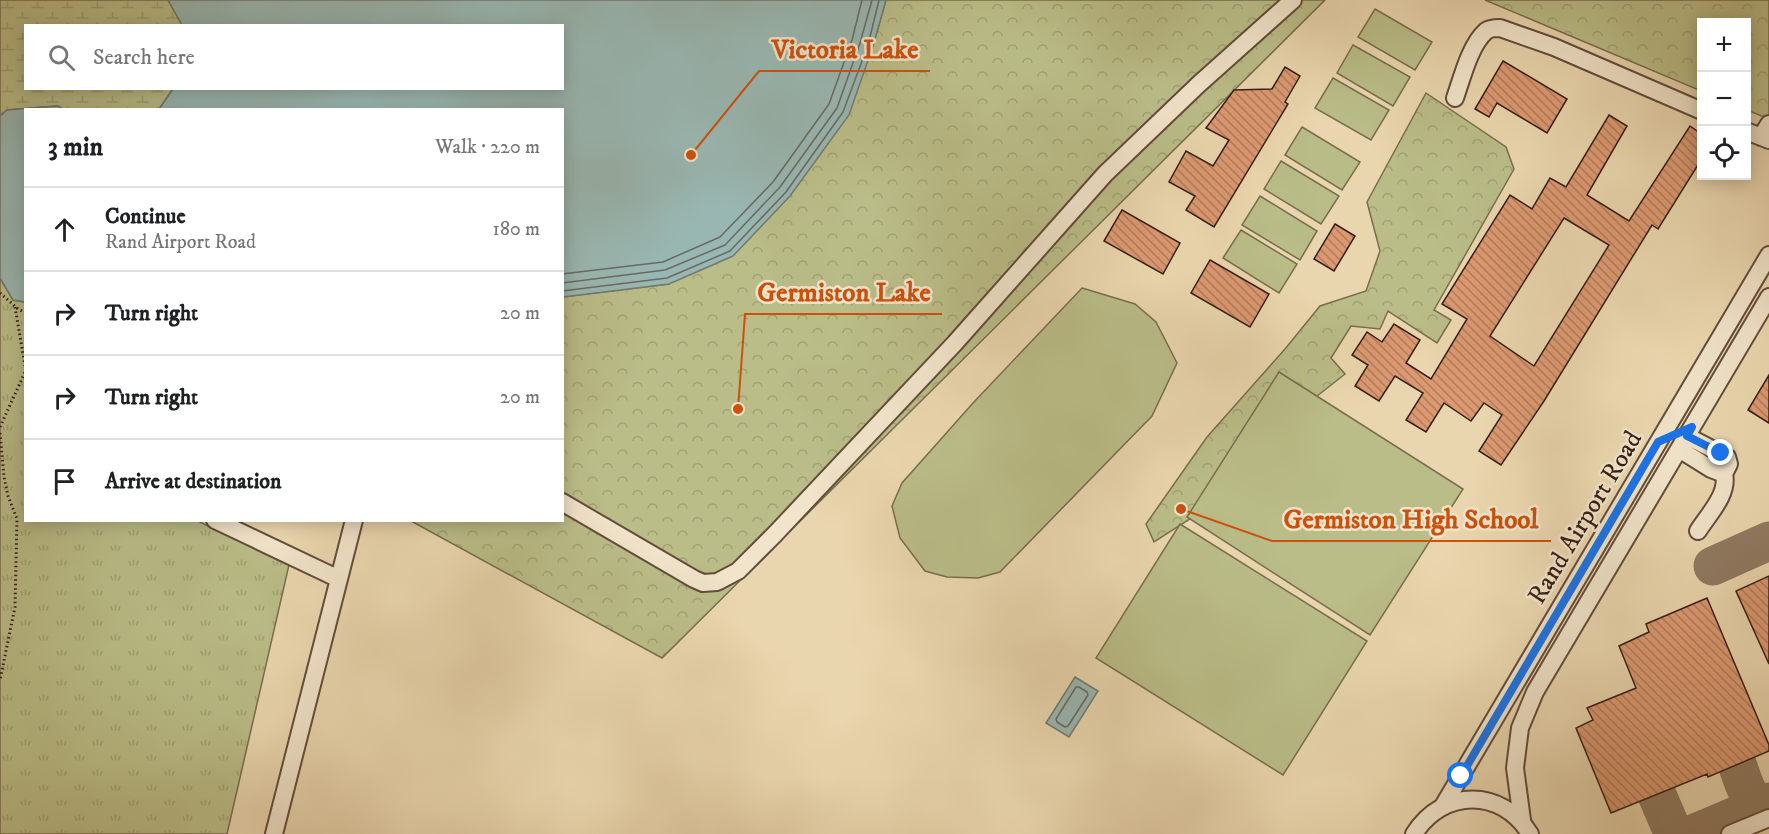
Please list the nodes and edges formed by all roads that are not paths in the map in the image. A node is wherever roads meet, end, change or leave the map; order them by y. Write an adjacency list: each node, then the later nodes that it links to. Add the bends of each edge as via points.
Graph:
1 (1293, 0): 8 (street, via 1105,174 955,343 776,534 728,578 703,583 694,579)
2 (1455, 98): 3 (street, via 1479,40 1486,31 1500,28 1554,47)
3 (1697, 109)
4 (1769, 255): 7 (street, Rand Airport Road)
5 (1769, 297): 6 (street, Rand Airport Road)
6 (1686, 437): 7 (street); 11 (street, via 1727,457 1729,464 1722,492); 15 (street, Rand Airport Road, via 1535,692 1520,728 1515,768)
7 (1658, 442): 13 (street, Rand Airport Road)
8 (564, 503)
9 (219, 522): 12 (street)
10 (353, 522): 12 (street)
11 (1698, 531)
12 (339, 579): 16 (street)
13 (1443, 806): 15 (street, Rand Airport Road, via 1485,800 1505,807); 17 (street, Rand Airport Road, via 1427,817)
14 (1769, 818): 18 (street)
15 (1526, 827)
16 (274, 834)
17 (1414, 834)
18 (1730, 834)

